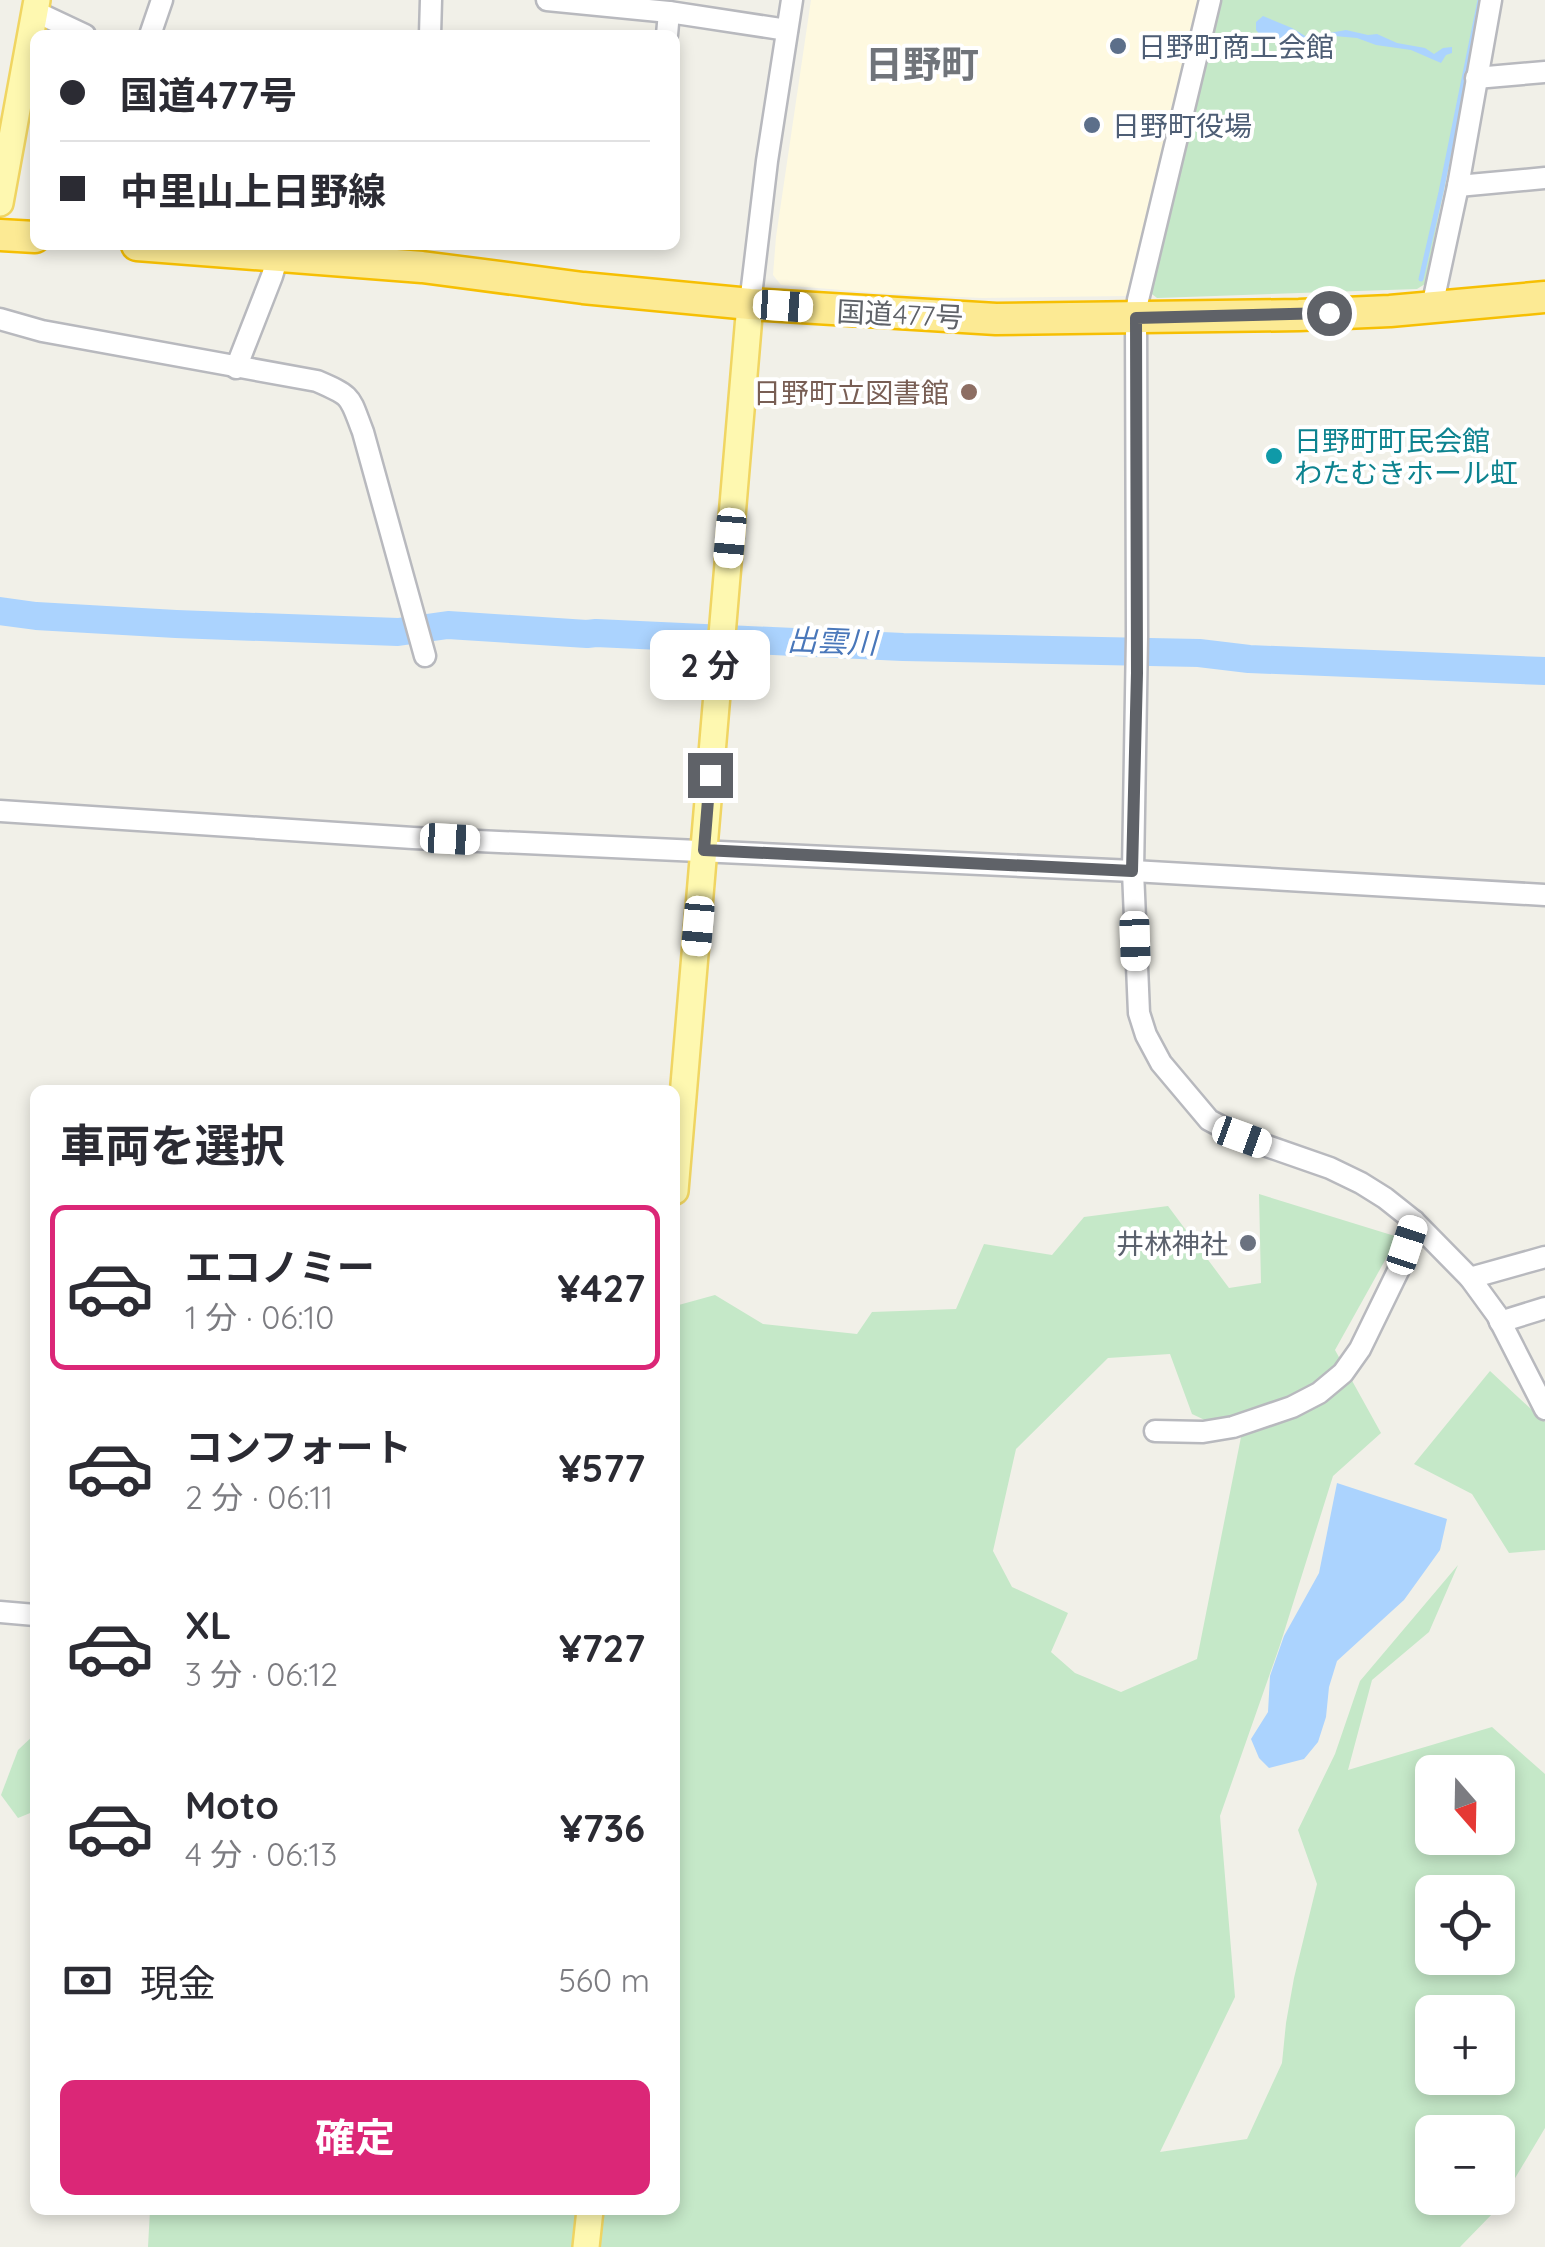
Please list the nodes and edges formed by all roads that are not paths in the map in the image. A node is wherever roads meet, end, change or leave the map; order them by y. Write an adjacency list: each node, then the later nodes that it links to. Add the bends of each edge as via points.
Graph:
1 (162, 0): 11 (street)
2 (431, 0): 12 (street)
3 (546, 0): 7 (street)
4 (792, 0): 14 (street)
5 (1210, 0): 29 (street)
6 (1491, 0): 17 (street)
7 (574, 2): 9 (street)
8 (36, 6): 10 (street)
9 (669, 12): 13 (street); 14 (street)
10 (77, 30)
11 (152, 30)
12 (430, 30)
13 (668, 30)
14 (788, 30): 27 (street)
15 (30, 39): 20 (main road)
16 (1545, 72): 17 (street)
17 (1476, 78): 19 (street)
18 (1545, 178): 19 (street)
19 (1458, 186): 28 (street)
20 (0, 203)
21 (0, 235): 22 (highway)
22 (30, 237)
23 (201, 250): 24 (highway, 国道477号)
24 (278, 256): 25 (highway, 国道477号); 31 (street)
25 (422, 256): 27 (highway, 国道477号, via 583,288)
26 (1545, 297): 28 (highway, 国道477号)
27 (750, 304): 29 (highway, 国道477号, via 996,319); 34 (main road)
28 (1432, 308): 29 (highway, 国道477号)
29 (1136, 318): 35 (street)
30 (0, 319): 31 (street)
31 (236, 368): 32 (street, via 317,381 350,398)
32 (425, 656)
33 (0, 812): 34 (street)
34 (704, 850): 35 (street); 37 (main road)
35 (1132, 871): 36 (street); 38 (street, via 1140,1013 1146,1036 1175,1082 1209,1120 1361,1182)
36 (1545, 896)
37 (680, 1131)
38 (1414, 1221): 40 (street); 44 (street, via 1360,1350 1319,1393 1233,1427)
39 (1545, 1257): 40 (street)
40 (1470, 1278): 42 (street)
41 (1545, 1308): 42 (street)
42 (1500, 1322): 43 (street)
43 (1545, 1409)
44 (1155, 1431)
45 (0, 1612): 46 (street)
46 (30, 1615)
47 (589, 2215): 48 (main road)
48 (586, 2247)

